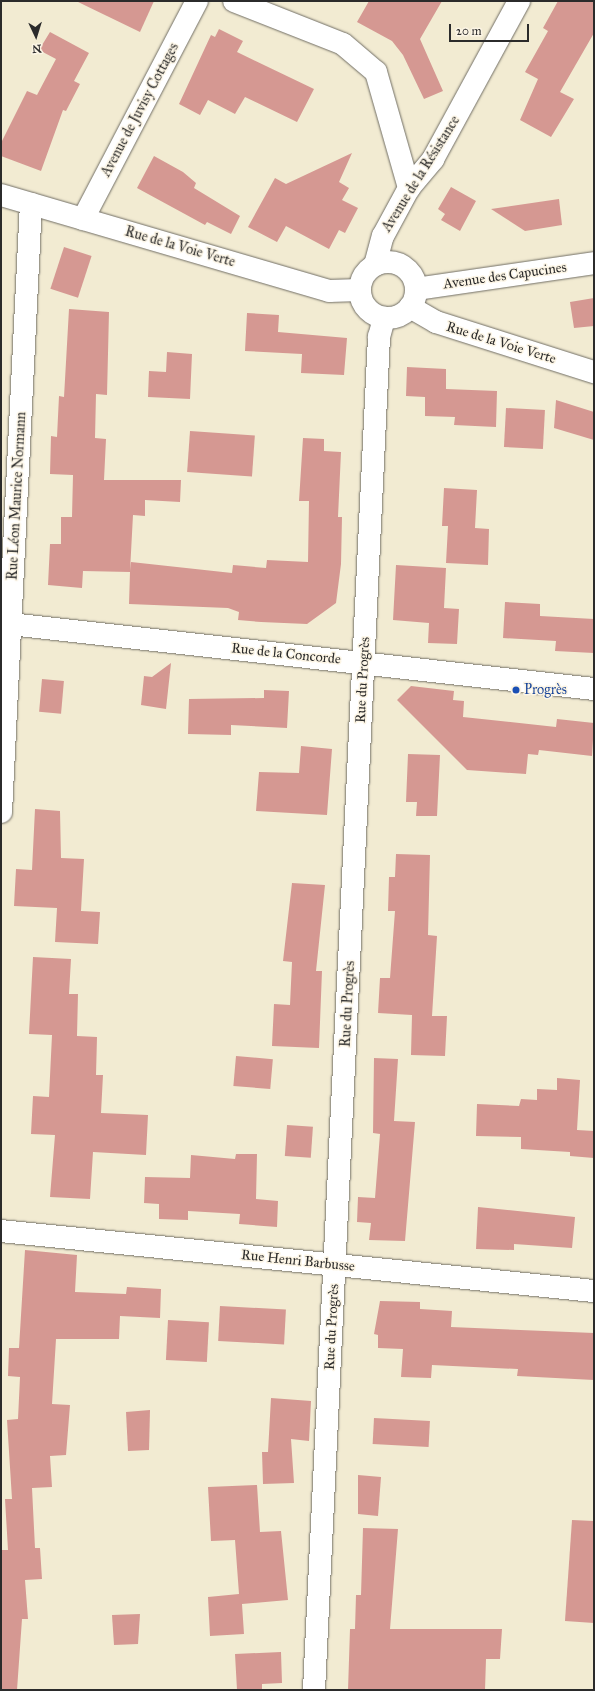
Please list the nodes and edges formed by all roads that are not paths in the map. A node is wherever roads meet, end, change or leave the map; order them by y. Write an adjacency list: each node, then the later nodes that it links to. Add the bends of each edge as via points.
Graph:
1 (197, 1): 7 (street, Avenue de Juvisy Cottages)
2 (234, 1): 4 (street, via 343,44 376,72)
3 (519, 1): 4 (street, Avenue de la Résistance, via 433,159)
4 (409, 188): 9 (street, Avenue de la Résistance, via 377,249)
5 (1, 195): 6 (street, Rue de la Voie Verte)
6 (30, 204): 7 (street, Rue de la Voie Verte); 14 (street, Rue Léon Maurice Normann)
7 (83, 219): 10 (street, Rue de la Voie Verte, via 329,291)
8 (594, 263): 11 (street, Avenue des Capucines)
9 (375, 265): 10 (street, via 365,276); 11 (street, via 398,264 411,274)
10 (360, 290): 12 (street, via 364,303 372,313)
11 (413, 298): 12 (street, via 399,316); 13 (street, Rue de la Voie Verte, via 436,322)
12 (384, 318): 15 (street, Rue du Progrès, via 379,337)
13 (594, 372)
14 (6, 624): 15 (street, Rue de la Concorde); 17 (street, Rue Léon Maurice Normann)
15 (364, 662): 16 (street, Rue de la Concorde); 19 (street, Rue du Progrès)
16 (594, 689)
17 (1, 812)
18 (1, 1231): 19 (street, Rue Henri Barbusse)
19 (334, 1264): 20 (street, Rue Henri Barbusse); 21 (street, Rue du Progrès)
20 (594, 1291)
21 (314, 1690)

